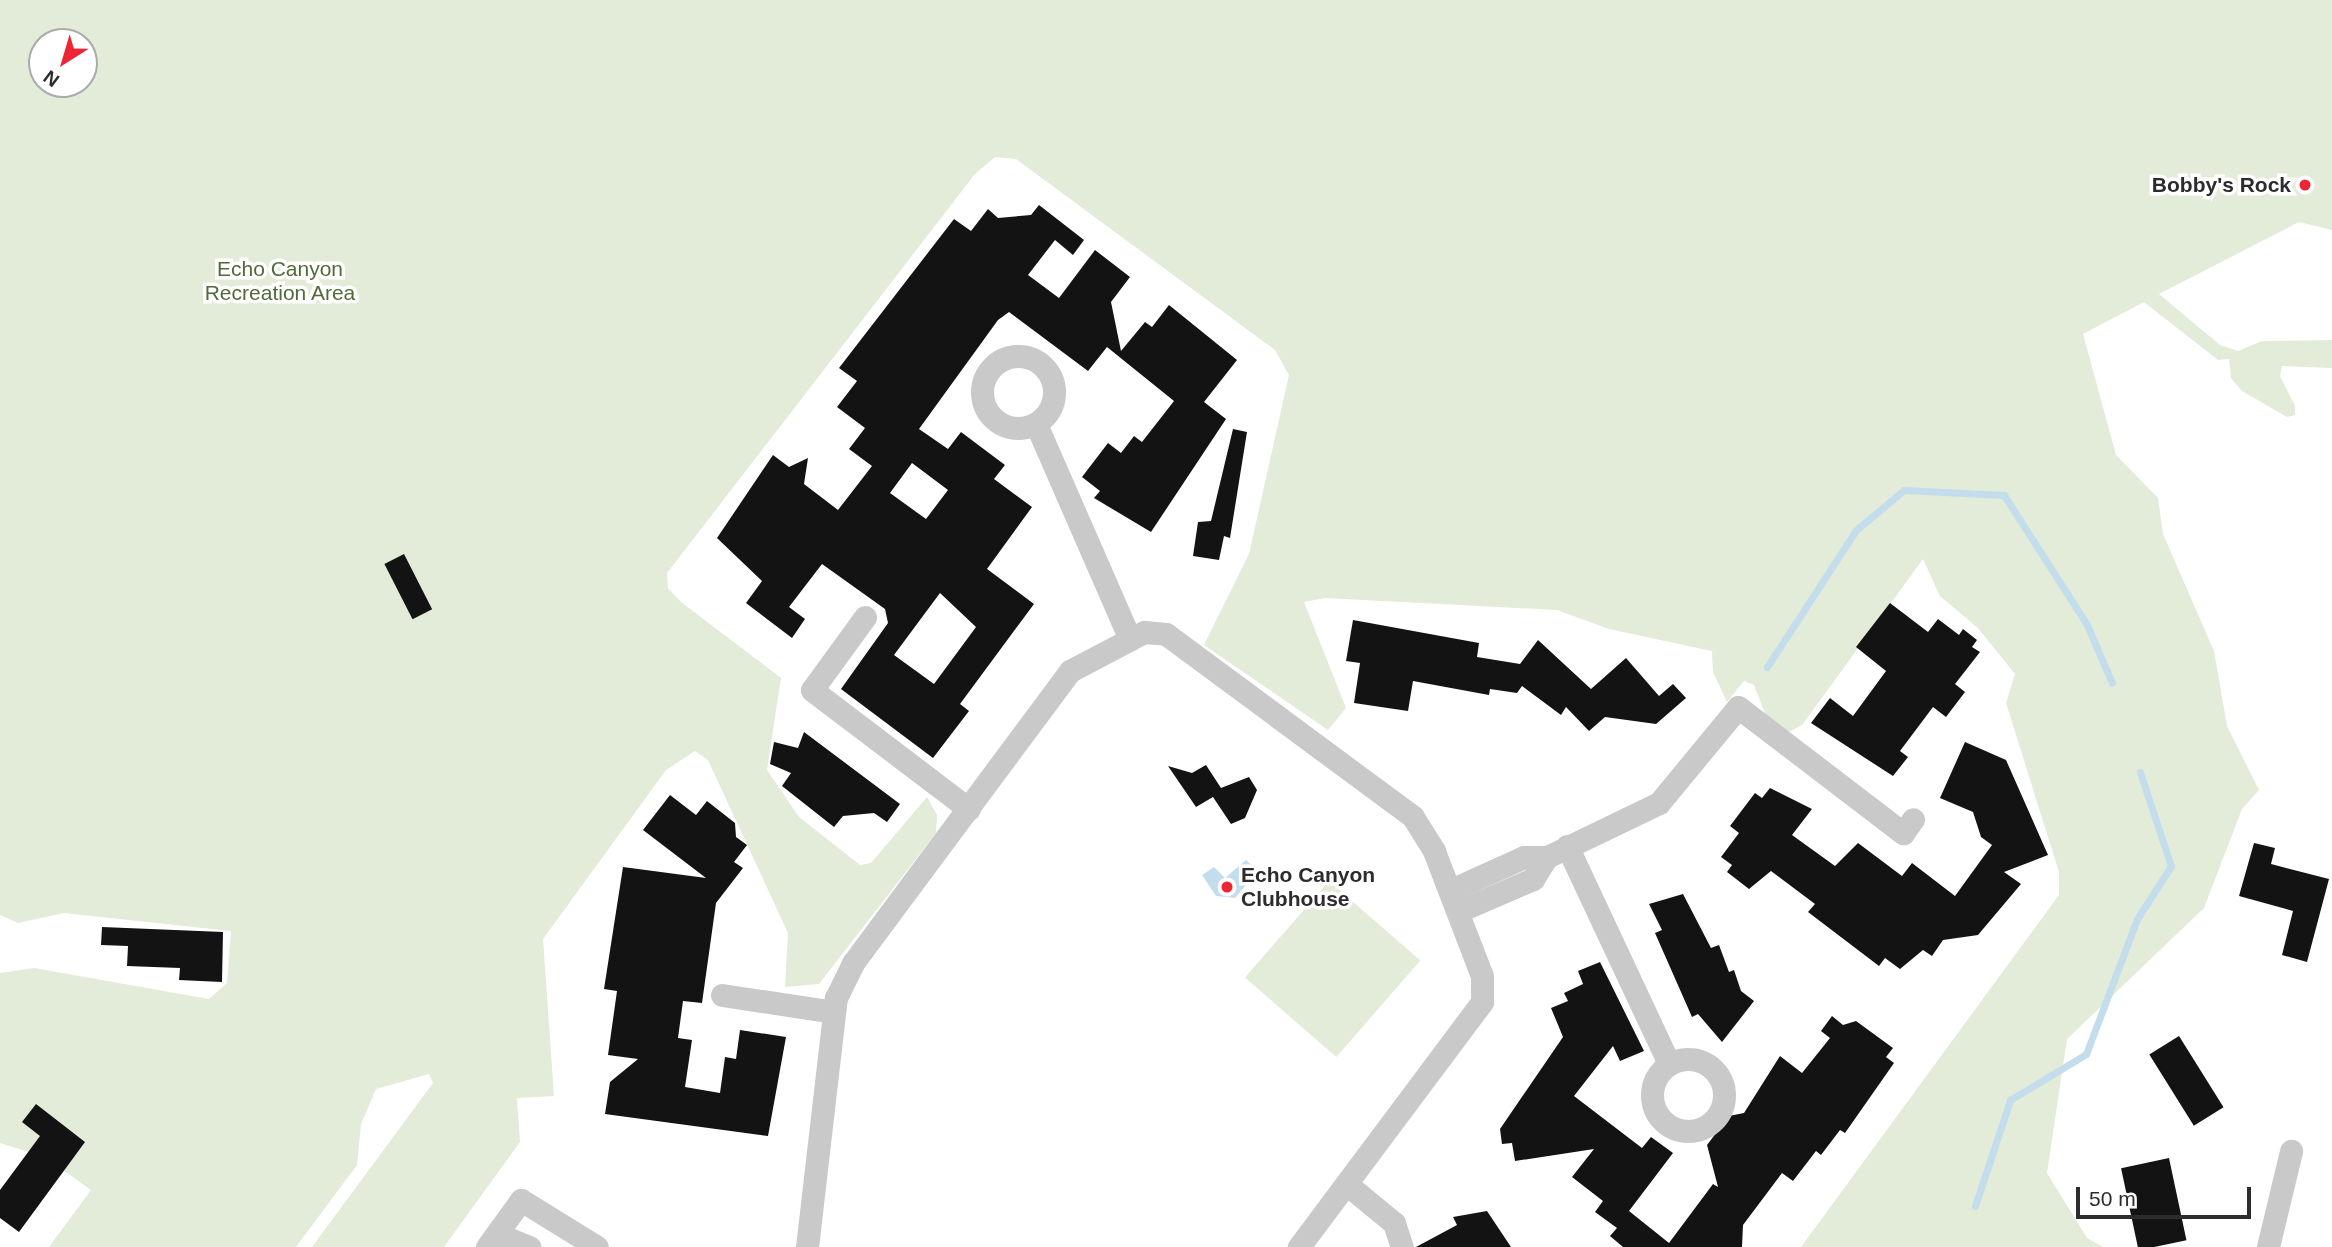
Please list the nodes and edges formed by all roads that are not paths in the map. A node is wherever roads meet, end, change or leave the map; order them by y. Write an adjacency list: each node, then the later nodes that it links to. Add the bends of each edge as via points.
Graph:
1 (1036, 424): 3 (street)
2 (865, 617): 4 (street, via 812,690)
3 (1130, 639): 4 (street, via 1070,671); 8 (street, via 1144,632 1166,634 1413,817)
4 (969, 809): 11 (street, via 853,963)
5 (1913, 819): 6 (street, via 1903,833 1738,707 1670,796)
6 (1567, 846): 7 (street); 12 (street)
7 (1547, 857): 8 (street, via 1524,857); 9 (street, via 1533,879)
8 (1451, 890): 9 (street)
9 (1460, 911): 14 (street, via 1482,975 1482,1002)
10 (722, 995): 11 (street)
11 (834, 1012): 18 (street)
12 (1669, 1064)
13 (2291, 1151): 21 (street)
14 (1349, 1186): 19 (street); 20 (street, via 1394,1223)
15 (492, 1241): 16 (street); 17 (street, via 521,1200)
16 (530, 1247)
17 (597, 1247)
18 (807, 1247)
19 (1299, 1247)
20 (1402, 1247)
21 (2268, 1247)

